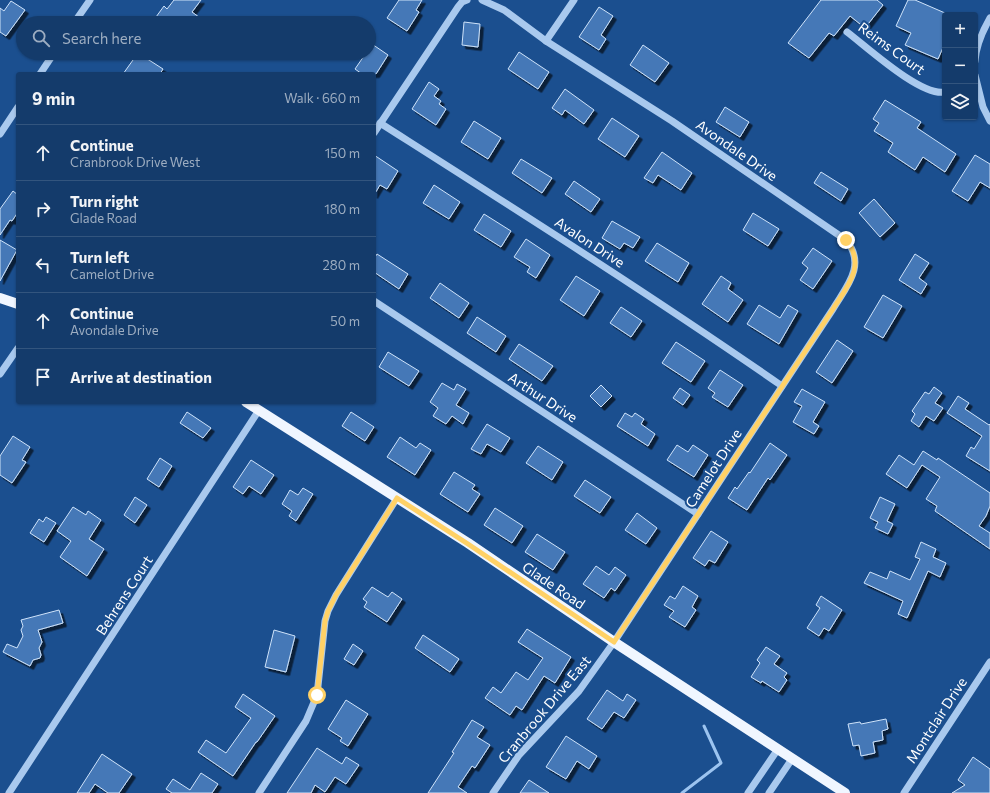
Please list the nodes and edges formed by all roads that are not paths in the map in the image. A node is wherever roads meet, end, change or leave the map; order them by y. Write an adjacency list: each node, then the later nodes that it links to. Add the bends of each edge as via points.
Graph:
1 (90, 0): 5 (street)
2 (467, 0): 16 (street, via 458,7)
3 (482, 0): 8 (street, Avondale Drive, via 504,10)
4 (574, 0): 8 (street)
5 (79, 16)
6 (990, 18): 9 (street, via 980,36)
7 (847, 32): 12 (street, Reims Court, via 900,74 929,90)
8 (546, 41): 22 (street, Avondale Drive, via 672,121 846,240 852,247 855,269)
9 (977, 48)
10 (49, 60): 11 (street)
11 (41, 72)
12 (942, 92)
13 (978, 93): 15 (street)
14 (16, 110): 18 (street)
15 (990, 121)
16 (380, 123): 17 (street); 25 (street, Avalon Drive, via 552,233)
17 (376, 130)
18 (0, 134)
19 (0, 298): 21 (main road)
20 (376, 302): 29 (street, Arthur Drive)
21 (16, 303)
22 (833, 309): 25 (street, Camelot Drive)
23 (16, 351): 24 (street)
24 (0, 374)
25 (782, 386): 29 (street, Camelot Drive)
26 (249, 404): 27 (main road, Glade Road)
27 (259, 410): 28 (main road, Glade Road); 34 (street, Behrens Court)
28 (397, 498): 30 (main road, Glade Road); 35 (street, via 328,611 317,695 306,721)
29 (698, 514): 30 (street, Camelot Drive)
30 (614, 642): 32 (main road, Glade Road); 36 (street, Cranbrook Drive East, via 579,691 519,755)
31 (990, 662): 40 (street, Montclair Drive)
32 (778, 749): 33 (main road, Glade Road); 37 (street)
33 (792, 759): 38 (street); 39 (main road, Glade Road)
34 (9, 793)
35 (259, 793)
36 (493, 793)
37 (748, 793)
38 (769, 793)
39 (845, 793)
40 (904, 793)

